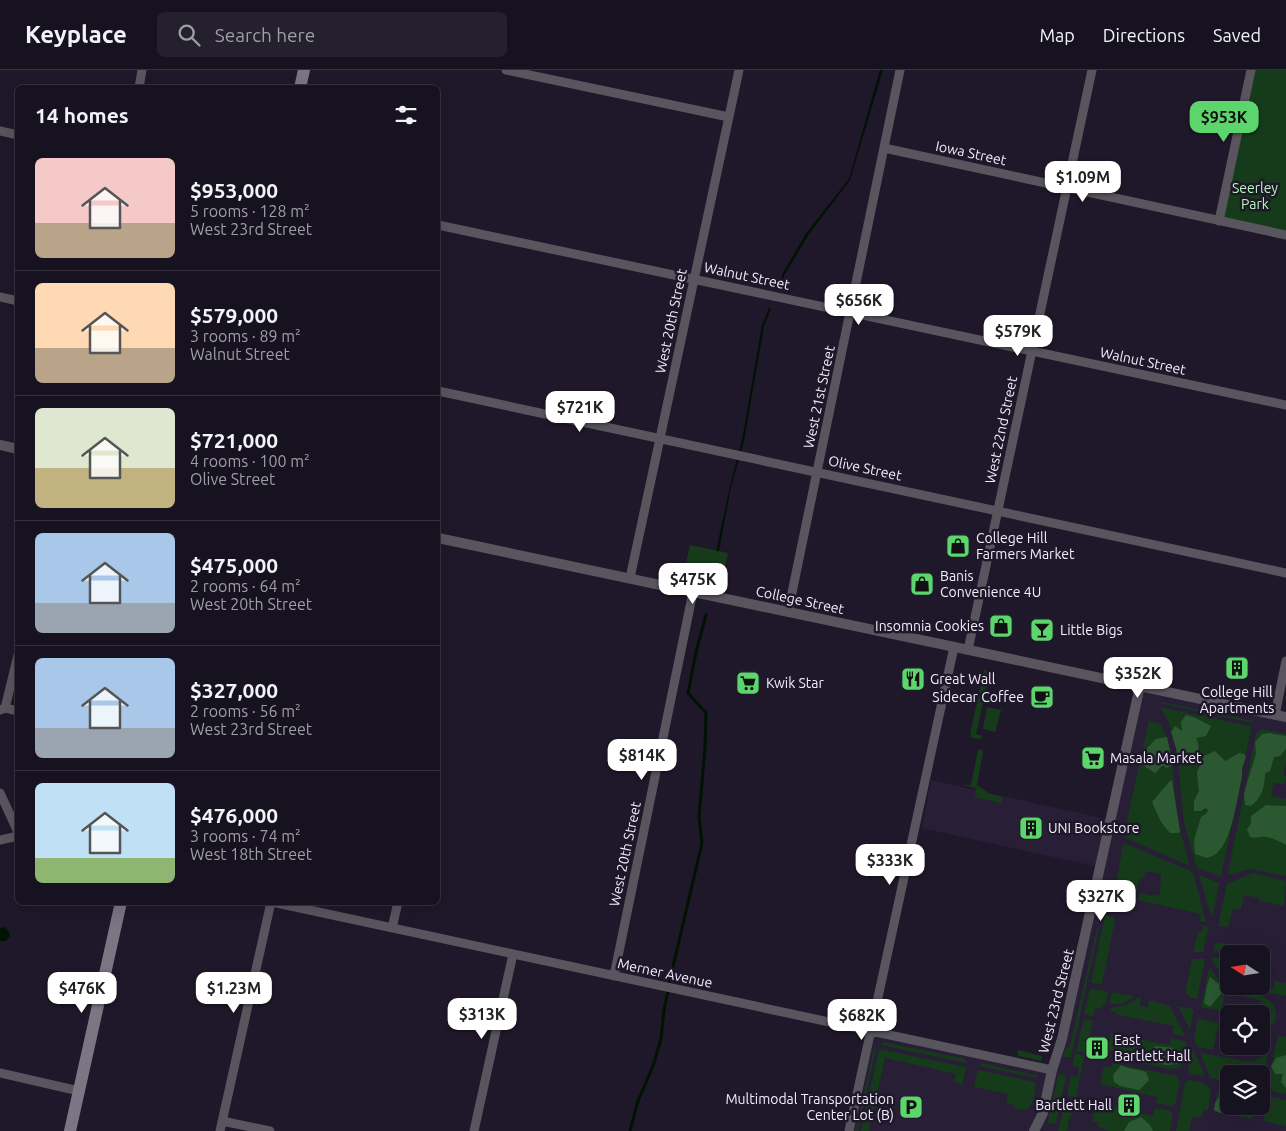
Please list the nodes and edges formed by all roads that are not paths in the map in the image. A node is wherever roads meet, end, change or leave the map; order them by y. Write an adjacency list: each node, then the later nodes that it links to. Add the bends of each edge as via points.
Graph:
1 (142, 70): 8 (street)
2 (304, 70): 9 (main road)
3 (506, 70): 10 (street)
4 (739, 70): 10 (street, West 20th Street)
5 (900, 70): 13 (street, West 21st Street)
6 (1092, 70): 14 (street, West 22nd Street)
7 (1251, 70): 15 (street)
8 (140, 85)
9 (301, 85)
10 (729, 117): 18 (street, West 20th Street)
11 (0, 131): 12 (street)
12 (15, 134)
13 (884, 148): 14 (street, Iowa Street); 21 (street, West 21st Street)
14 (1067, 188): 15 (street, Iowa Street); 22 (street, West 22nd Street)
15 (1219, 221): 17 (street, Iowa Street)
16 (440, 224): 18 (street, Walnut Street)
17 (1286, 235)
18 (694, 279): 21 (street, Walnut Street); 25 (street, West 20th Street)
19 (0, 297): 20 (street)
20 (15, 300)
21 (850, 312): 22 (street, Walnut Street); 28 (street, West 21st Street)
22 (1032, 351): 24 (street, Walnut Street); 29 (street, West 22nd Street)
23 (440, 391): 25 (street, Olive Street)
24 (1286, 405)
25 (660, 438): 28 (street, Olive Street); 32 (street, West 20th Street)
26 (0, 445): 27 (street)
27 (15, 448)
28 (817, 472): 29 (street, Olive Street); 34 (street, West 21st Street)
29 (998, 511): 31 (street, Olive Street); 36 (street, West 22nd Street)
30 (440, 538): 32 (street, College Street)
31 (1286, 573)
32 (630, 578): 33 (street, College Street)
33 (694, 592): 34 (street, College Street); 53 (street, West 20th Street)
34 (788, 612): 35 (street, College Street)
35 (954, 647): 36 (street, College Street); 54 (street)
36 (968, 650): 39 (street, College Street)
37 (1286, 661): 41 (street)
38 (15, 666): 40 (street)
39 (1140, 686): 41 (street, College Street); 55 (street, West 23rd Street, via 1062,1039)
40 (3, 709)
41 (1275, 715): 42 (street)
42 (1286, 717)
43 (0, 793): 44 (street)
44 (15, 826)
45 (15, 837): 46 (street)
46 (0, 840)
47 (120, 905): 57 (main road)
48 (271, 905): 58 (street)
49 (286, 905): 51 (street, Merner Avenue)
50 (397, 905): 51 (street)
51 (392, 928): 52 (street, Merner Avenue)
52 (513, 954): 53 (street, Merner Avenue); 62 (street)
53 (614, 976): 54 (street, Merner Avenue)
54 (871, 1031): 55 (street, Merner Avenue); 63 (street)
55 (1052, 1070): 64 (street, West 23rd Street, via 1043,1113)
56 (0, 1073): 57 (street)
57 (79, 1091): 59 (main road)
58 (222, 1121): 60 (street); 61 (street)
59 (70, 1131)
60 (220, 1131)
61 (270, 1131)
62 (474, 1131)
63 (849, 1131)
64 (1034, 1131)

